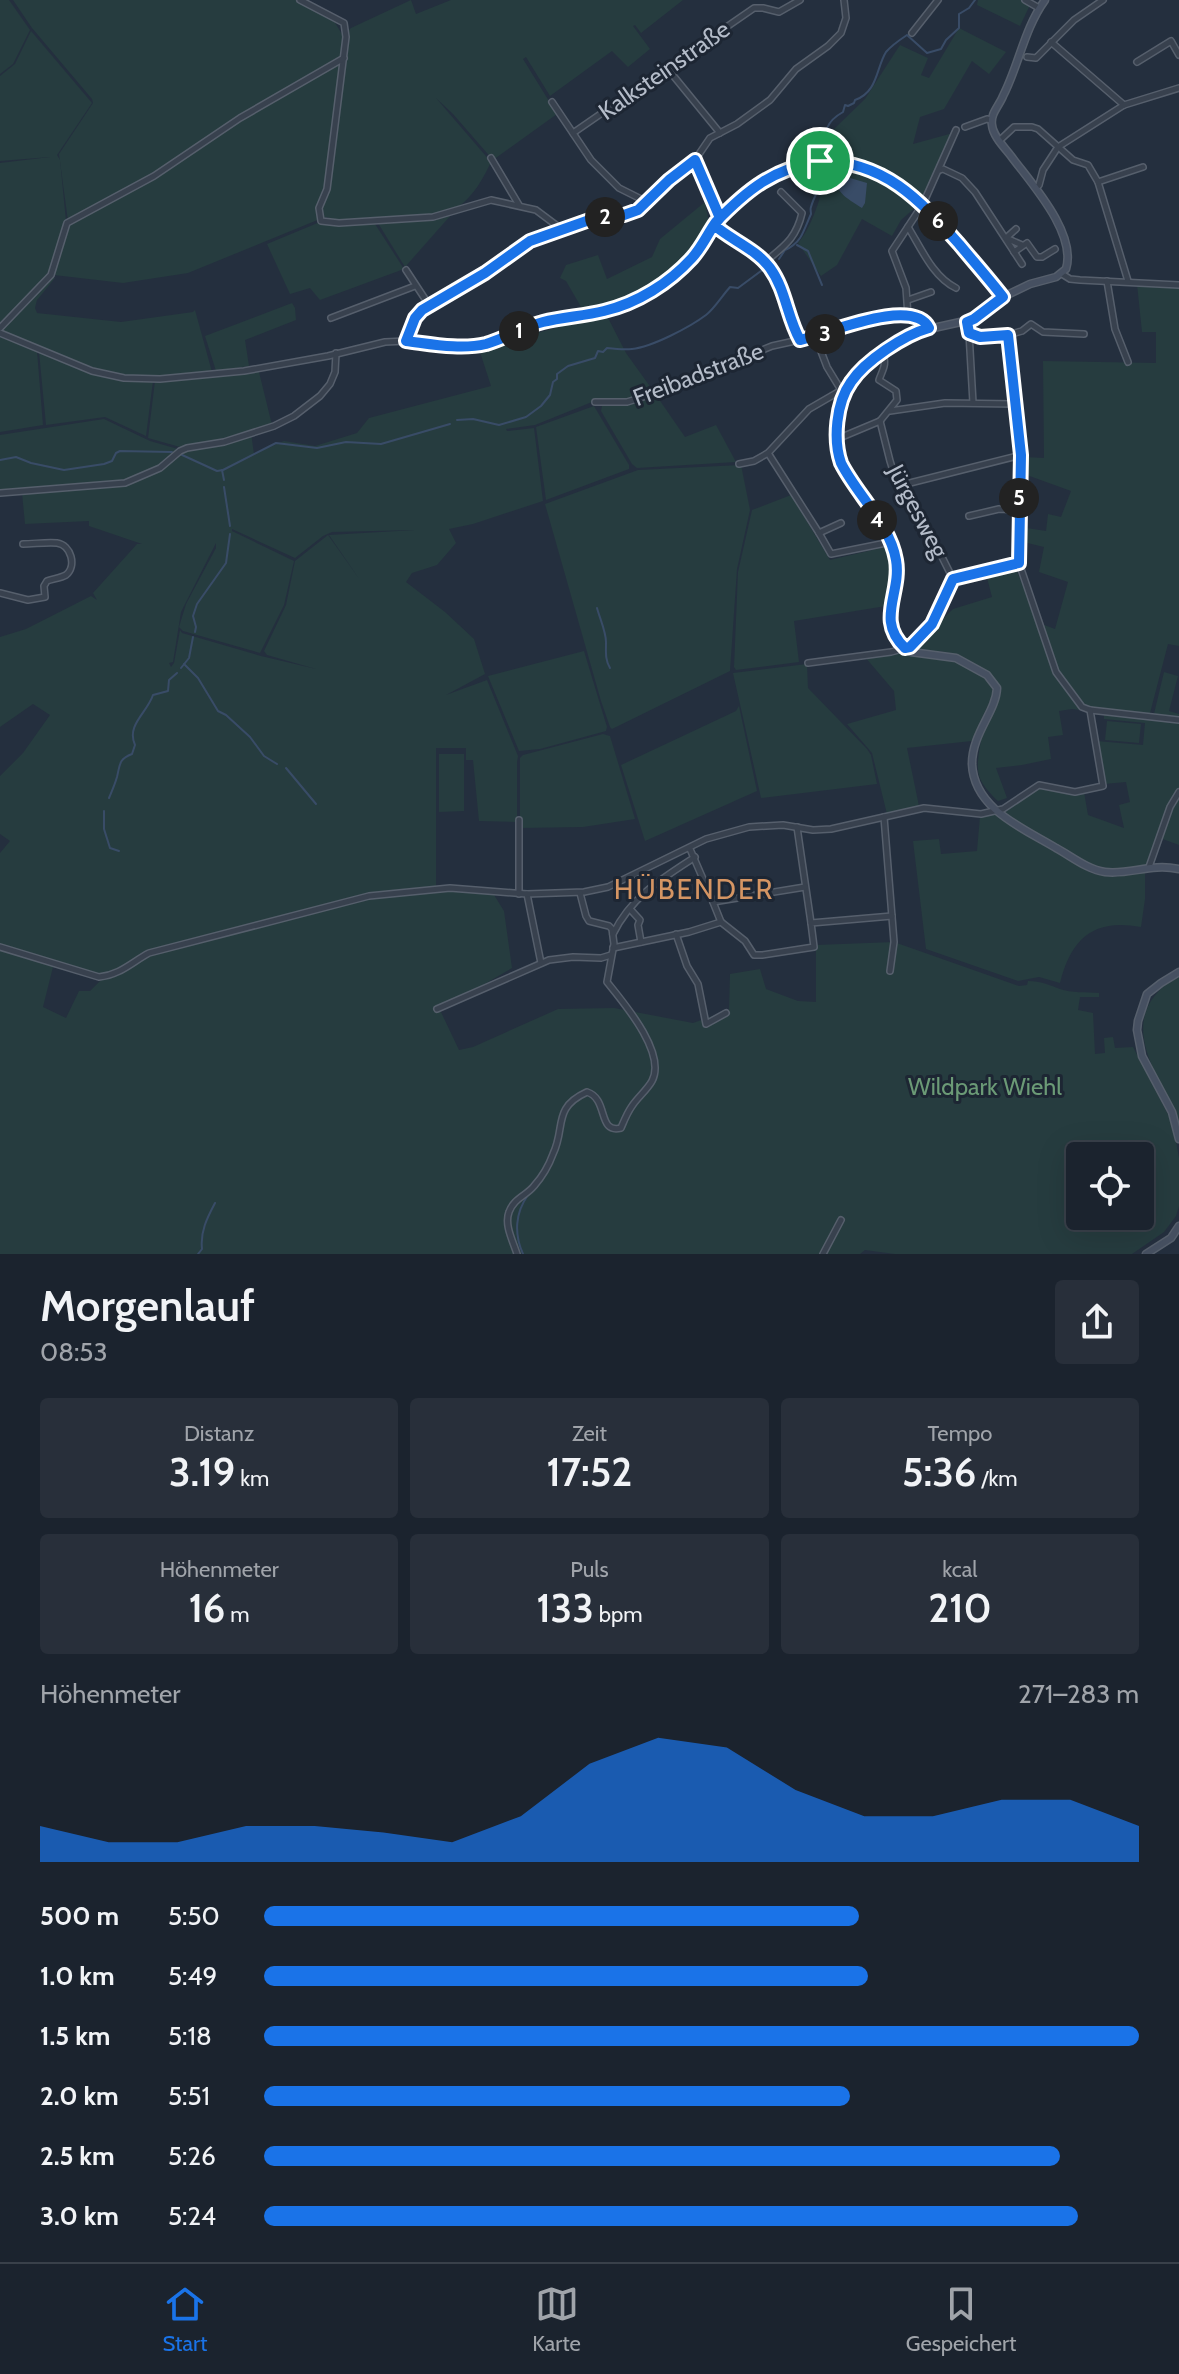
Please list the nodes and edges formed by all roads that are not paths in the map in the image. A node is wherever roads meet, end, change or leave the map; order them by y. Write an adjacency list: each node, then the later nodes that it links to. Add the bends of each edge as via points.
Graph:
1 (301, 0): 12 (street, via 344,23)
2 (800, 0): 15 (street, Kalksteinstraße, via 779,12 754,8)
3 (844, 0): 23 (street, via 841,33 796,69 770,100)
4 (938, 0): 9 (street)
5 (1025, 0): 8 (street)
6 (1045, 0): 8 (main road)
7 (1103, 0): 10 (street)
8 (1039, 8): 19 (main road)
9 (912, 33)
10 (1051, 42): 13 (street, via 1036,58); 18 (street)
11 (1179, 55): 14 (street, via 1171,41)
12 (345, 57): 35 (street, via 321,221 433,217 491,200); 62 (street, via 154,176 67,223 51,275)
13 (1027, 57)
14 (1137, 62)
15 (667, 68): 22 (street, Kalksteinstraße); 23 (street)
16 (1179, 88): 18 (street)
17 (552, 102): 22 (street)
18 (1124, 105): 25 (street)
19 (991, 120): 20 (street); 24 (main road)
20 (965, 127)
21 (956, 130): 29 (street)
22 (573, 133): 33 (street, via 619,188)
23 (720, 133): 27 (street)
24 (999, 141): 25 (street, via 1014,127 1032,127); 31 (main road)
25 (1058, 147): 30 (street, via 1088,165); 31 (street)
26 (491, 158): 35 (street)
27 (695, 160): 33 (street); 36 (street)
28 (1143, 167): 30 (street)
29 (939, 170): 34 (street); 41 (street, via 968,184)
30 (1098, 182): 50 (street)
31 (1036, 188): 48 (main road, via 1065,240 1068,262)
32 (781, 192): 45 (street, via 802,213 791,240)
33 (647, 202): 39 (street, via 631,214)
34 (923, 204): 36 (street, via 882,175 820,161 756,185); 38 (street); 55 (street)
35 (519, 205): 39 (street, via 536,210)
36 (720, 218): 37 (street)
37 (714, 225): 45 (street); 67 (street, via 694,256 674,274 626,304 541,323 482,345)
38 (908, 227): 53 (street, via 931,264); 56 (street, via 892,251)
39 (561, 229): 57 (street, via 530,241)
40 (1016, 229): 41 (street)
41 (1006, 238): 42 (street); 44 (street)
42 (1023, 245): 43 (street, via 1040,257); 44 (street)
43 (1055, 249)
44 (1014, 252): 46 (street)
45 (765, 262): 66 (street, via 783,291)
46 (1022, 264)
47 (406, 270): 52 (street)
48 (1062, 274): 49 (street); 55 (main road)
49 (1107, 281): 50 (street); 71 (street, via 1115,329)
50 (1128, 281): 51 (street)
51 (1179, 285)
52 (415, 286): 57 (street); 59 (street)
53 (956, 288)
54 (931, 292): 56 (street)
55 (1003, 297): 60 (main road)
56 (908, 300): 58 (street)
57 (429, 305): 67 (street, via 415,318)
58 (908, 316): 61 (street); 66 (street, Freibadstraße, via 877,317)
59 (331, 318)
60 (967, 322): 61 (main road); 63 (street)
61 (929, 328): 70 (main road)
62 (0, 330): 69 (street, via 81,367 124,378 244,371)
63 (969, 333): 65 (street); 74 (street)
64 (1084, 334): 65 (street, via 1043,332 1031,324)
65 (1008, 335): 75 (street)
66 (800, 340): 73 (street, Freibadstraße, via 627,402)
67 (406, 341): 69 (street)
68 (819, 346): 72 (street)
69 (336, 353): 83 (street, via 335,372 320,396 294,416 248,436 187,448 160,468 125,483)
70 (882, 354): 72 (main road); 76 (street, via 885,364 879,380 897,396)
71 (1128, 362)
72 (844, 389): 78 (main road); 79 (street, via 809,409)
73 (595, 402)
74 (973, 403): 75 (street); 76 (street)
75 (1015, 404): 80 (street)
76 (890, 411): 77 (street)
77 (880, 421): 78 (street); 82 (street, Jürgesweg)
78 (837, 439): 88 (main road, via 841,463)
79 (768, 453): 81 (street); 87 (street)
80 (1021, 455): 82 (street); 84 (street)
81 (739, 464)
82 (898, 486): 91 (street, Jürgesweg, via 927,527)
83 (0, 493)
84 (1019, 510): 85 (street); 90 (street)
85 (969, 516)
86 (841, 523): 87 (street)
87 (819, 533): 88 (street, via 831,554)
88 (891, 542): 93 (main road, via 897,575 890,622)
89 (23, 544): 92 (street, via 64,545 72,560 70,569 47,581 45,597 28,600)
90 (1019, 563): 91 (street); 95 (street, via 1056,672)
91 (953, 579): 93 (street, Jürgesweg, via 932,624)
92 (0, 593)
93 (905, 648): 94 (street); 98 (main road, via 956,658 987,675 997,688 976,739 972,764 980,791)
94 (808, 663)
95 (1090, 710): 96 (street); 98 (street, via 1103,786 1075,792 1039,785)
96 (1179, 720)
97 (1179, 792): 104 (street)
98 (997, 811): 99 (street, via 970,814 924,808); 104 (main road, via 1095,869)
99 (884, 817): 101 (street, via 831,829); 112 (street)
100 (519, 820): 108 (street)
101 (797, 827): 102 (street, via 749,827); 106 (street)
102 (690, 849): 103 (street); 107 (street, via 608,887)
103 (695, 857): 110 (street); 111 (street, via 640,895)
104 (1149, 867): 105 (main road)
105 (1179, 869)
106 (805, 887): 110 (street); 114 (street)
107 (580, 893): 109 (street); 116 (street, via 589,921 609,926)
108 (519, 894): 109 (street); 118 (street, via 450,888 369,896 149,953 121,972 99,977)
109 (527, 894): 120 (street)
110 (713, 902): 113 (street)
111 (630, 909): 116 (street); 117 (street, via 640,920)
112 (892, 916): 114 (street); 121 (street)
113 (721, 922): 114 (street, via 754,955 814,947); 115 (street)
114 (811, 923)
115 (676, 934): 117 (street); 124 (street, via 698,984 706,1024)
116 (613, 935): 119 (street)
117 (641, 942): 119 (street)
118 (0, 947)
119 (612, 951): 120 (street, via 601,958); 128 (street, via 607,982 633,1014 654,1057 652,1081 621,1128 608,1126 601,1103 591,1093 569,1103 548,1164 508,1213)
120 (541, 963): 123 (street)
121 (890, 971)
122 (1179, 972): 125 (main road, via 1147,994 1137,1030 1142,1056 1172,1112)
123 (437, 1009)
124 (726, 1013)
125 (1179, 1139)
126 (841, 1220): 129 (street)
127 (1179, 1226): 130 (main road)
128 (517, 1254)
129 (823, 1254)
130 (1146, 1254)

